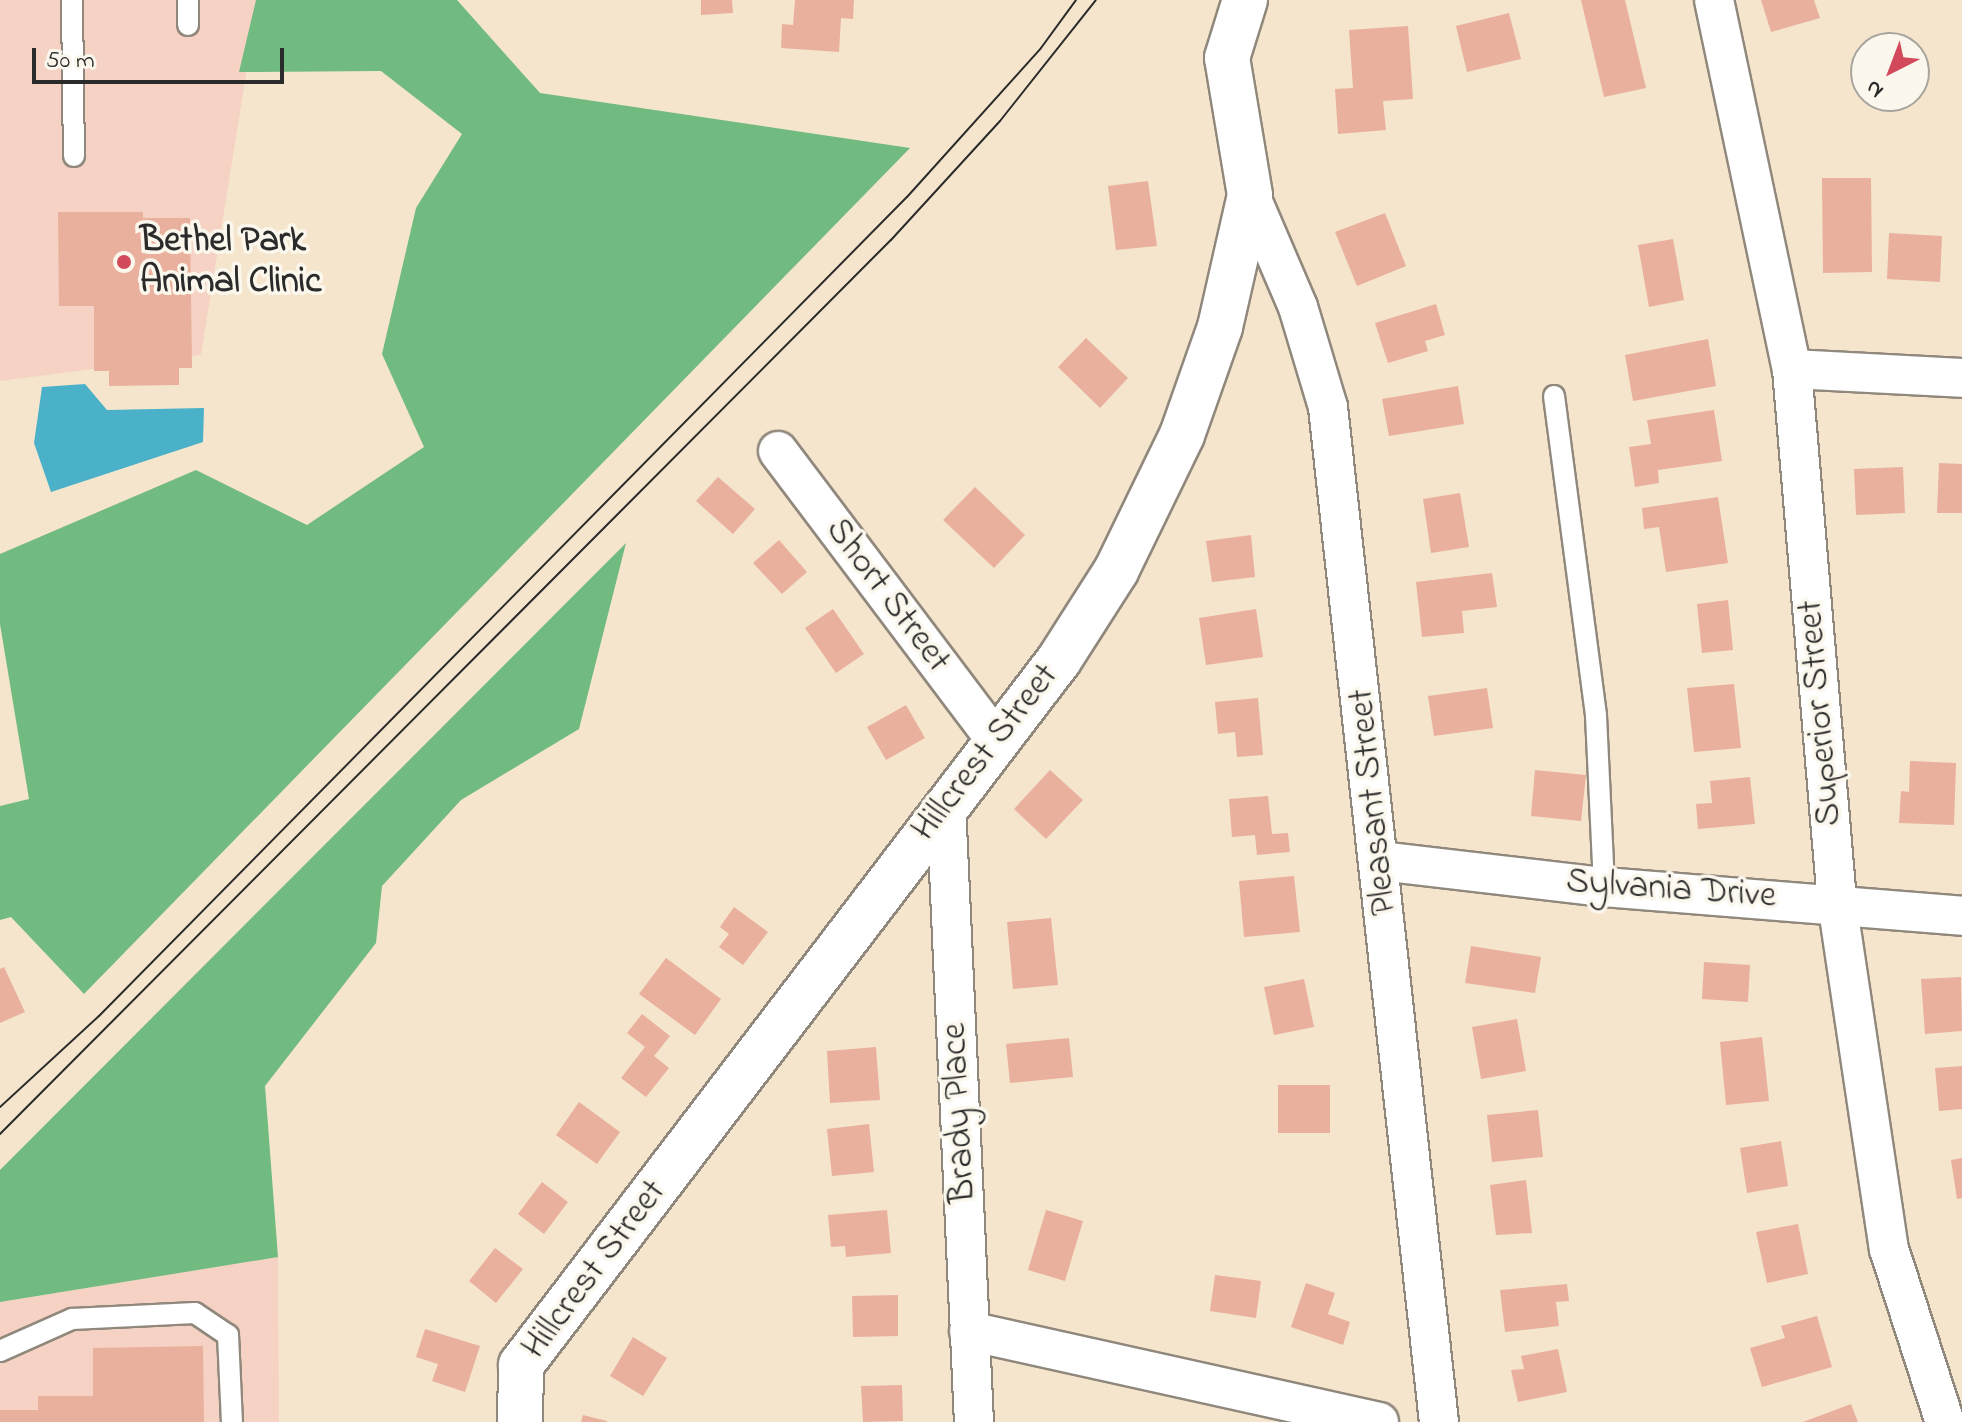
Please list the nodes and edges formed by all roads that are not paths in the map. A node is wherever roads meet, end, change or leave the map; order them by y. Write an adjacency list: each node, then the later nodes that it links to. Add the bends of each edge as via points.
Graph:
1 (72, 0): 6 (lane)
2 (188, 0): 5 (lane)
3 (1245, 0): 7 (street, Hillcrest Street, via 1227,58)
4 (1714, 0): 8 (street, Superior Street)
5 (188, 25)
6 (74, 156)
7 (1250, 195): 12 (street, Hillcrest Street, via 1220,327 1182,435 1116,571 1059,660); 14 (street, Pleasant Street, via 1298,307 1328,407)
8 (1792, 369): 9 (street); 16 (street, Superior Street)
9 (1962, 378)
10 (1554, 396): 15 (lane, via 1596,716)
11 (778, 451): 12 (street, Short Street)
12 (996, 740): 13 (street, Hillcrest Street)
13 (946, 804): 18 (street, Brady Place); 21 (street, Hillcrest Street, via 521,1365)
14 (1381, 861): 15 (street, Sylvania Drive); 24 (street, Pleasant Street)
15 (1604, 887): 16 (street, Sylvania Drive)
16 (1837, 902): 17 (street, Sylvania Drive); 25 (street, Superior Street, via 1889,1249)
17 (1962, 916)
18 (969, 1331): 22 (street, Brady Place); 23 (street)
19 (0, 1351): 20 (lane, via 72,1319 195,1313 228,1335)
20 (232, 1422)
21 (520, 1422)
22 (974, 1422)
23 (1379, 1422)
24 (1439, 1422)
25 (1945, 1422)

